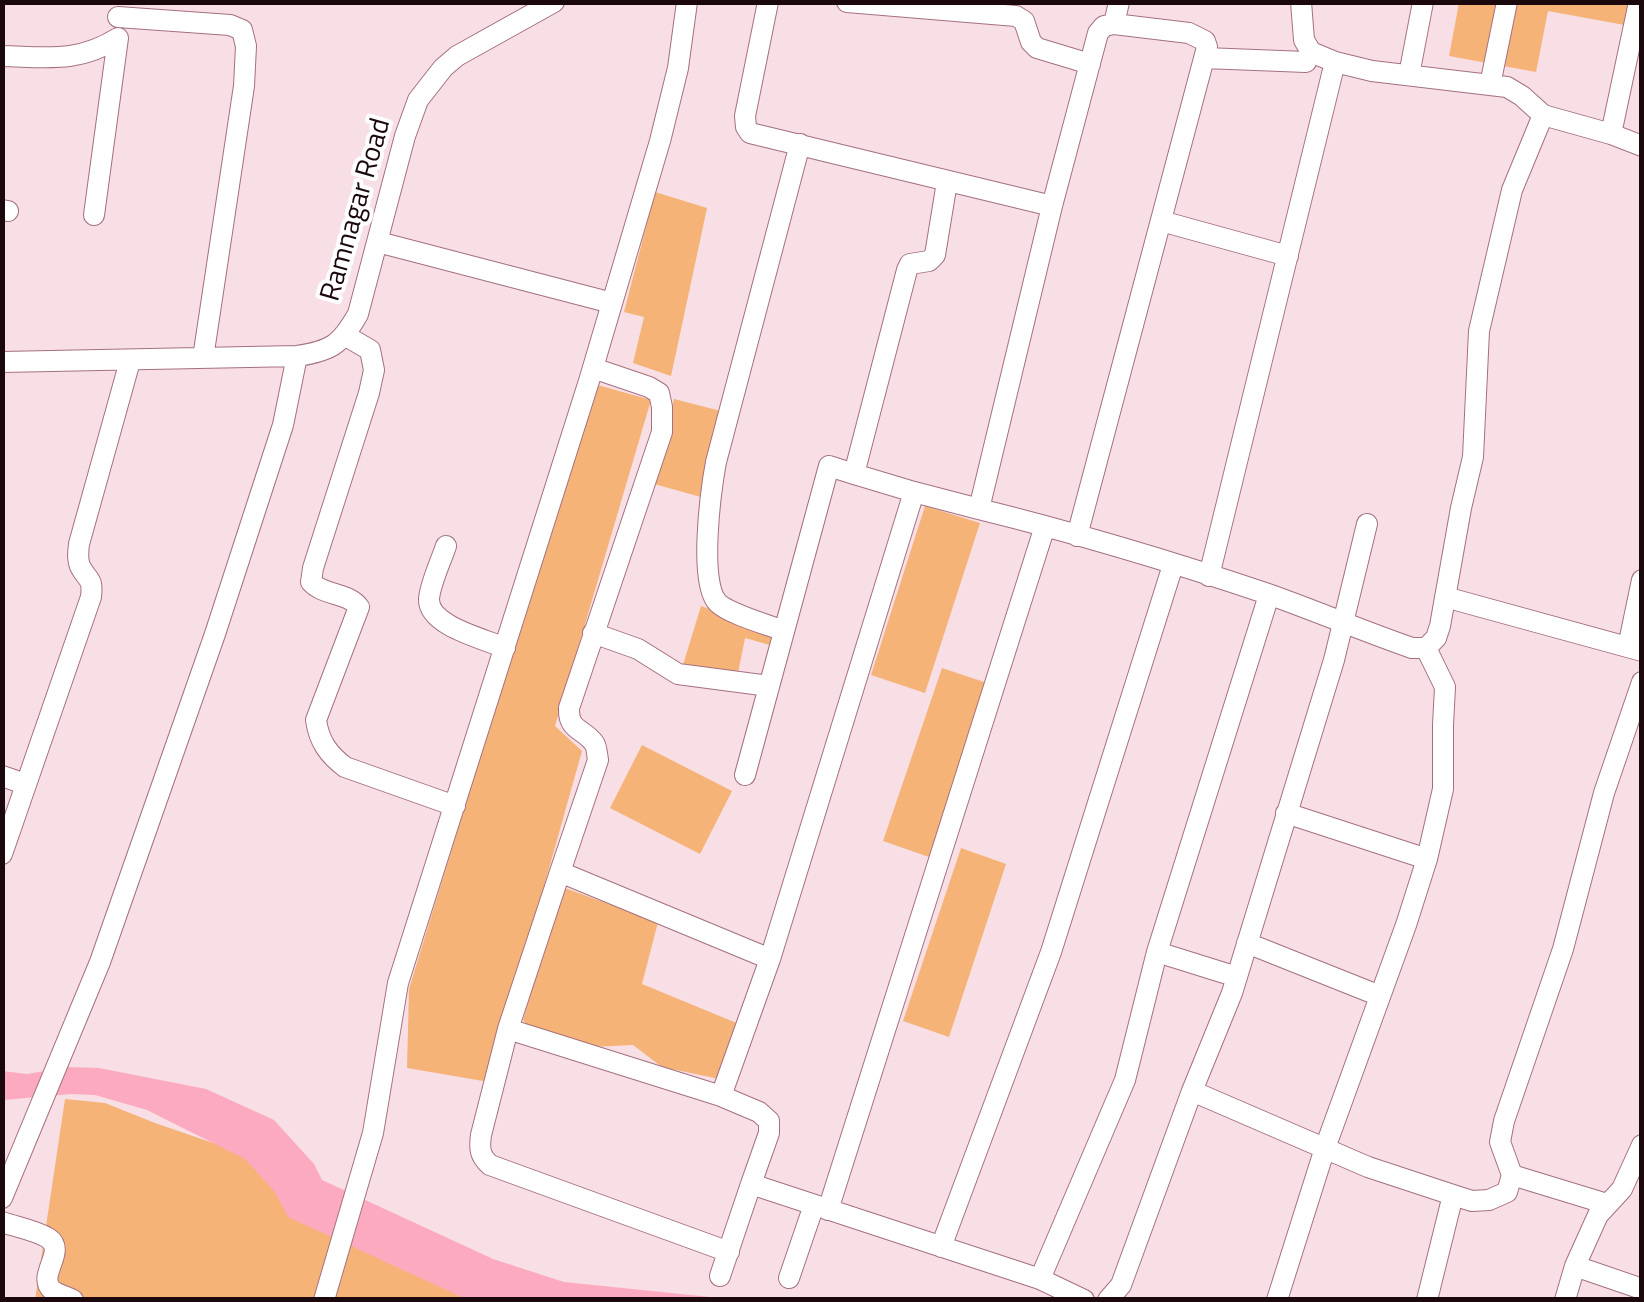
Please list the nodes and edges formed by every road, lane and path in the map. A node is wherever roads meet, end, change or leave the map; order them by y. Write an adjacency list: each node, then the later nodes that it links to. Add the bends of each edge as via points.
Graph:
1 (554, 2): 10 (street, Ramnagar Road)
2 (687, 2): 30 (street, via 660,141)
3 (768, 2): 22 (street, via 746,127 756,136)
4 (847, 2): 17 (street, via 1016,16 1037,48)
5 (1119, 2): 12 (street)
6 (1301, 2): 16 (street, via 1304,40 1311,52)
7 (1423, 2): 18 (street)
8 (1506, 2): 19 (street)
9 (1639, 2): 21 (street)
10 (530, 8): 28 (street, Ramnagar Road, via 457,56 427,86 405,136)
11 (118, 19): 13 (street, via 100,50); 26 (street); 33 (street, via 242,30 244,86)
12 (1114, 24): 14 (street, via 1196,35 1205,40); 17 (street, via 1098,32)
13 (2, 56)
14 (1204, 58): 15 (street); 27 (street)
15 (1306, 62)
16 (1335, 62): 18 (street); 29 (street)
17 (1090, 64): 25 (street)
18 (1408, 75): 19 (street)
19 (1490, 85): 20 (street, via 1508,87)
20 (1543, 115): 21 (street); 48 (street, via 1512,190 1479,331 1473,457)
21 (1611, 134): 23 (street)
22 (800, 144): 24 (street); 50 (street, via 710,500 713,598)
23 (1642, 146)
24 (947, 182): 25 (street); 37 (street, via 934,255 907,270)
25 (1052, 206): 39 (street)
26 (94, 215)
27 (1162, 221): 29 (street); 42 (street)
28 (378, 242): 30 (street); 31 (street, Ramnagar Road)
29 (1288, 256): 45 (street)
30 (612, 303): 36 (street)
31 (346, 336): 32 (street, Ramnagar Road, via 332,348); 60 (street, via 370,350 374,370 312,582 359,606 316,720 318,734 346,766)
32 (297, 356): 33 (street, Ramnagar Road); 78 (street, via 283,425 215,634 100,962)
33 (203, 358): 34 (street, Ramnagar Road)
34 (130, 361): 35 (street, Ramnagar Road); 59 (street, via 79,544 91,597)
35 (2, 362)
36 (593, 368): 51 (street, via 659,394 662,432); 52 (street)
37 (854, 474): 38 (street); 50 (street, via 829,466)
38 (914, 492): 39 (street); 67 (street)
39 (979, 510): 41 (street)
40 (1367, 524): 49 (street)
41 (1045, 526): 42 (street); 80 (street)
42 (1077, 536): 44 (street)
43 (446, 546): 52 (street, via 432,612 440,622)
44 (1173, 565): 45 (street); 82 (street, via 1050,952)
45 (1209, 576): 47 (street)
46 (1642, 580): 54 (street)
47 (1269, 595): 49 (street); 66 (street)
48 (1446, 597): 53 (street, via 1436,638); 54 (street)
49 (1343, 624): 53 (street); 61 (street)
50 (784, 631): 56 (street)
51 (593, 633): 56 (street, via 649,654 678,674); 64 (street, via 568,718 593,742 598,760)
52 (505, 648): 60 (street)
53 (1426, 648): 63 (street, via 1446,696 1443,789)
54 (1635, 649)
55 (1642, 682): 75 (street, via 1504,1121 1500,1142)
56 (769, 686): 57 (street)
57 (744, 775)
58 (2, 776): 59 (street)
59 (25, 784): 62 (street)
60 (455, 806): 90 (street, via 398,983 373,1133)
61 (1286, 812): 63 (street); 65 (street)
62 (2, 854)
63 (1427, 859): 69 (street)
64 (560, 872): 67 (street); 70 (street)
65 (1247, 943): 68 (street); 69 (street)
66 (1158, 952): 68 (street); 87 (street, via 1125,1080)
67 (770, 959): 72 (street)
68 (1237, 976): 71 (street)
69 (1380, 996): 74 (street)
70 (508, 1029): 72 (street); 83 (street, via 479,1148 490,1166)
71 (1192, 1091): 74 (street); 92 (street, via 1120,1284)
72 (721, 1096): 76 (street, via 769,1121)
73 (1642, 1145): 79 (street, via 1622,1189)
74 (1325, 1148): 77 (street); 93 (street)
75 (1512, 1176): 77 (street, via 1507,1192 1490,1200); 79 (street)
76 (751, 1184): 80 (street); 83 (street)
77 (1453, 1196): 94 (street)
78 (2, 1198)
79 (1606, 1204): 84 (street)
80 (821, 1208): 82 (street); 86 (street)
81 (2, 1222): 89 (street, via 54,1244 48,1283)
82 (941, 1247): 87 (street)
83 (729, 1252): 85 (street)
84 (1575, 1266): 88 (street); 95 (street)
85 (720, 1276)
86 (789, 1278)
87 (1040, 1279): 91 (street)
88 (1642, 1289)
89 (74, 1300)
90 (324, 1300)
91 (1084, 1300)
92 (1108, 1300)
93 (1277, 1300)
94 (1426, 1300)
95 (1565, 1300)

